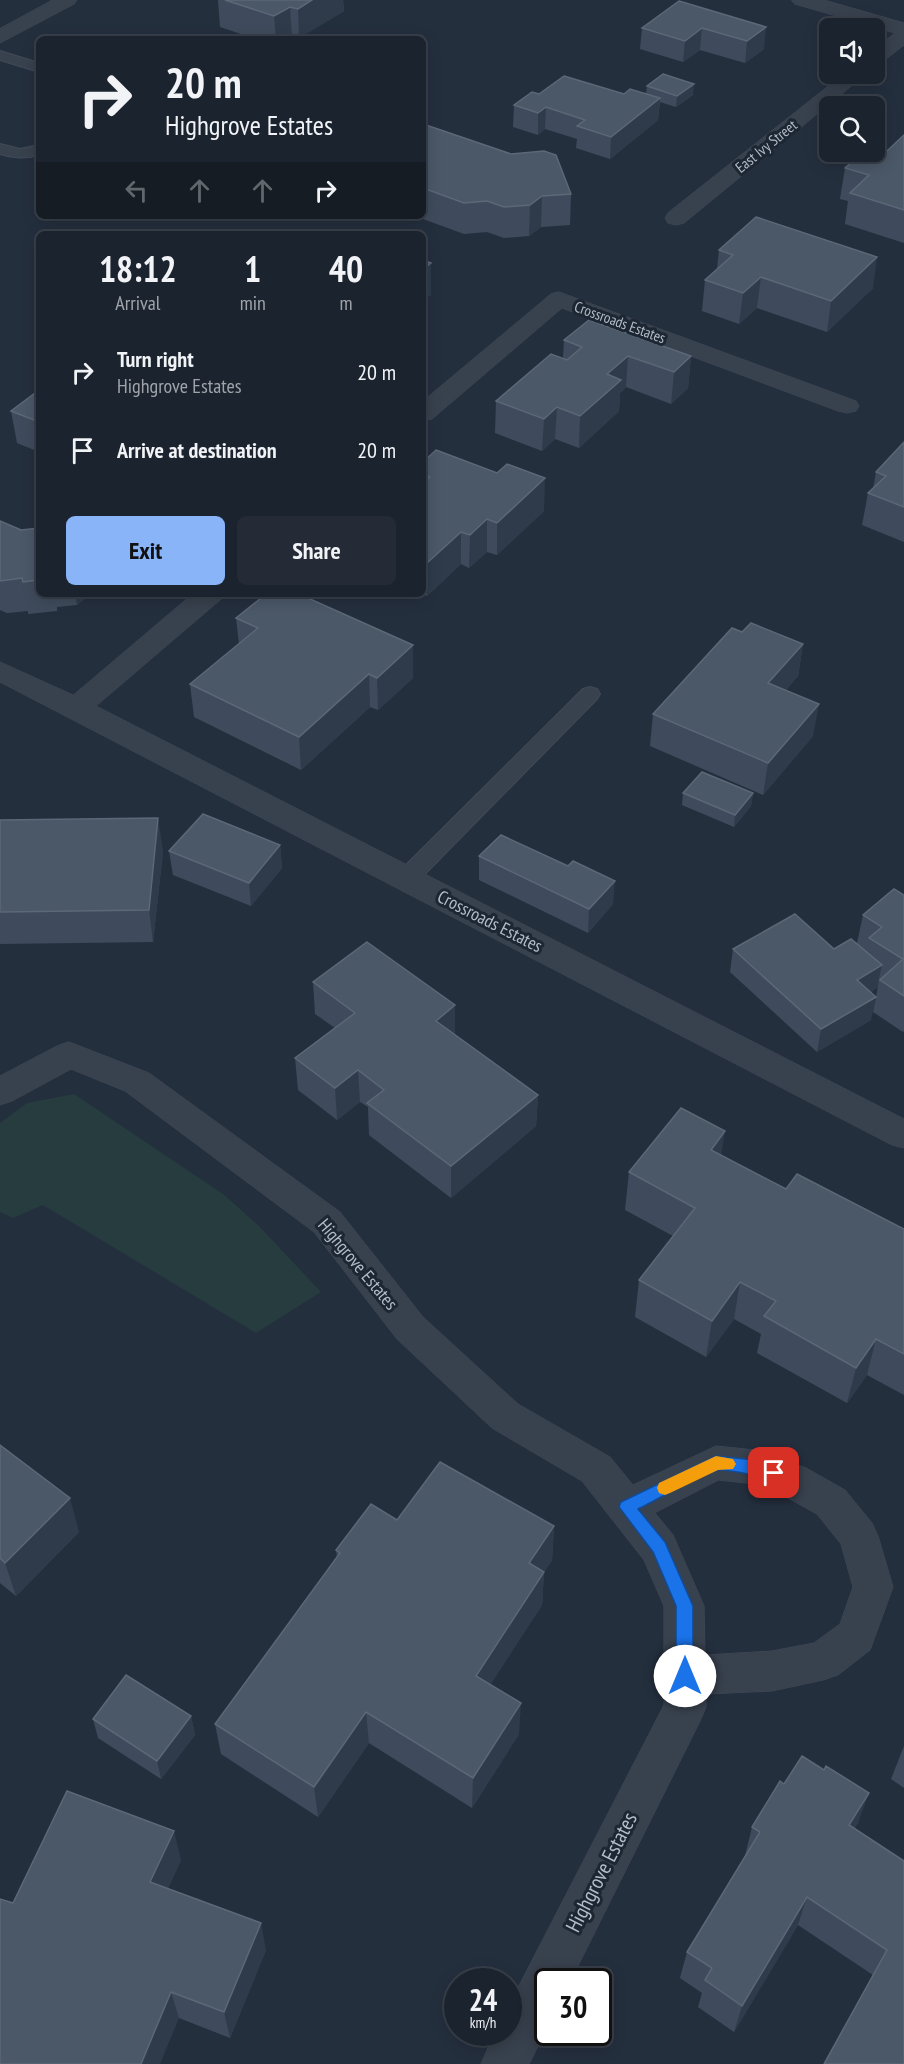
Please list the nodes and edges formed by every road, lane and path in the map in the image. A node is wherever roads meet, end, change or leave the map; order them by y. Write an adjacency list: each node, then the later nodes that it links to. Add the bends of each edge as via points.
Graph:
1 (67, 0): 5 (street)
2 (802, 0): 3 (street)
3 (904, 29)
4 (904, 35): 6 (street)
5 (0, 37)
6 (885, 50)
7 (0, 55): 8 (lane)
8 (36, 67)
9 (844, 84): 12 (street, East Ivy Street)
10 (0, 149): 11 (lane, via 26,155)
11 (36, 151)
12 (676, 218)
13 (847, 406): 14 (street, Crossroads Estates, via 559,299)
14 (426, 411)
15 (206, 597): 18 (street)
16 (0, 671): 18 (street, Crossroads Estates)
17 (590, 694): 19 (lane)
18 (76, 708): 19 (street, Crossroads Estates)
19 (406, 878): 21 (street, Crossroads Estates)
20 (0, 1092): 22 (street, Highgrove Estates, via 69,1055 137,1082 327,1222 410,1328 506,1416 596,1469)
21 (904, 1135)
22 (627, 1507): 23 (street, Highgrove Estates, via 659,1548 684,1606); 23 (street, via 716,1463 755,1467 792,1480 831,1502 858,1536 873,1587 856,1636 823,1661 772,1671)
23 (685, 1676): 24 (street, Highgrove Estates, via 684,1707)
24 (504, 2064)

